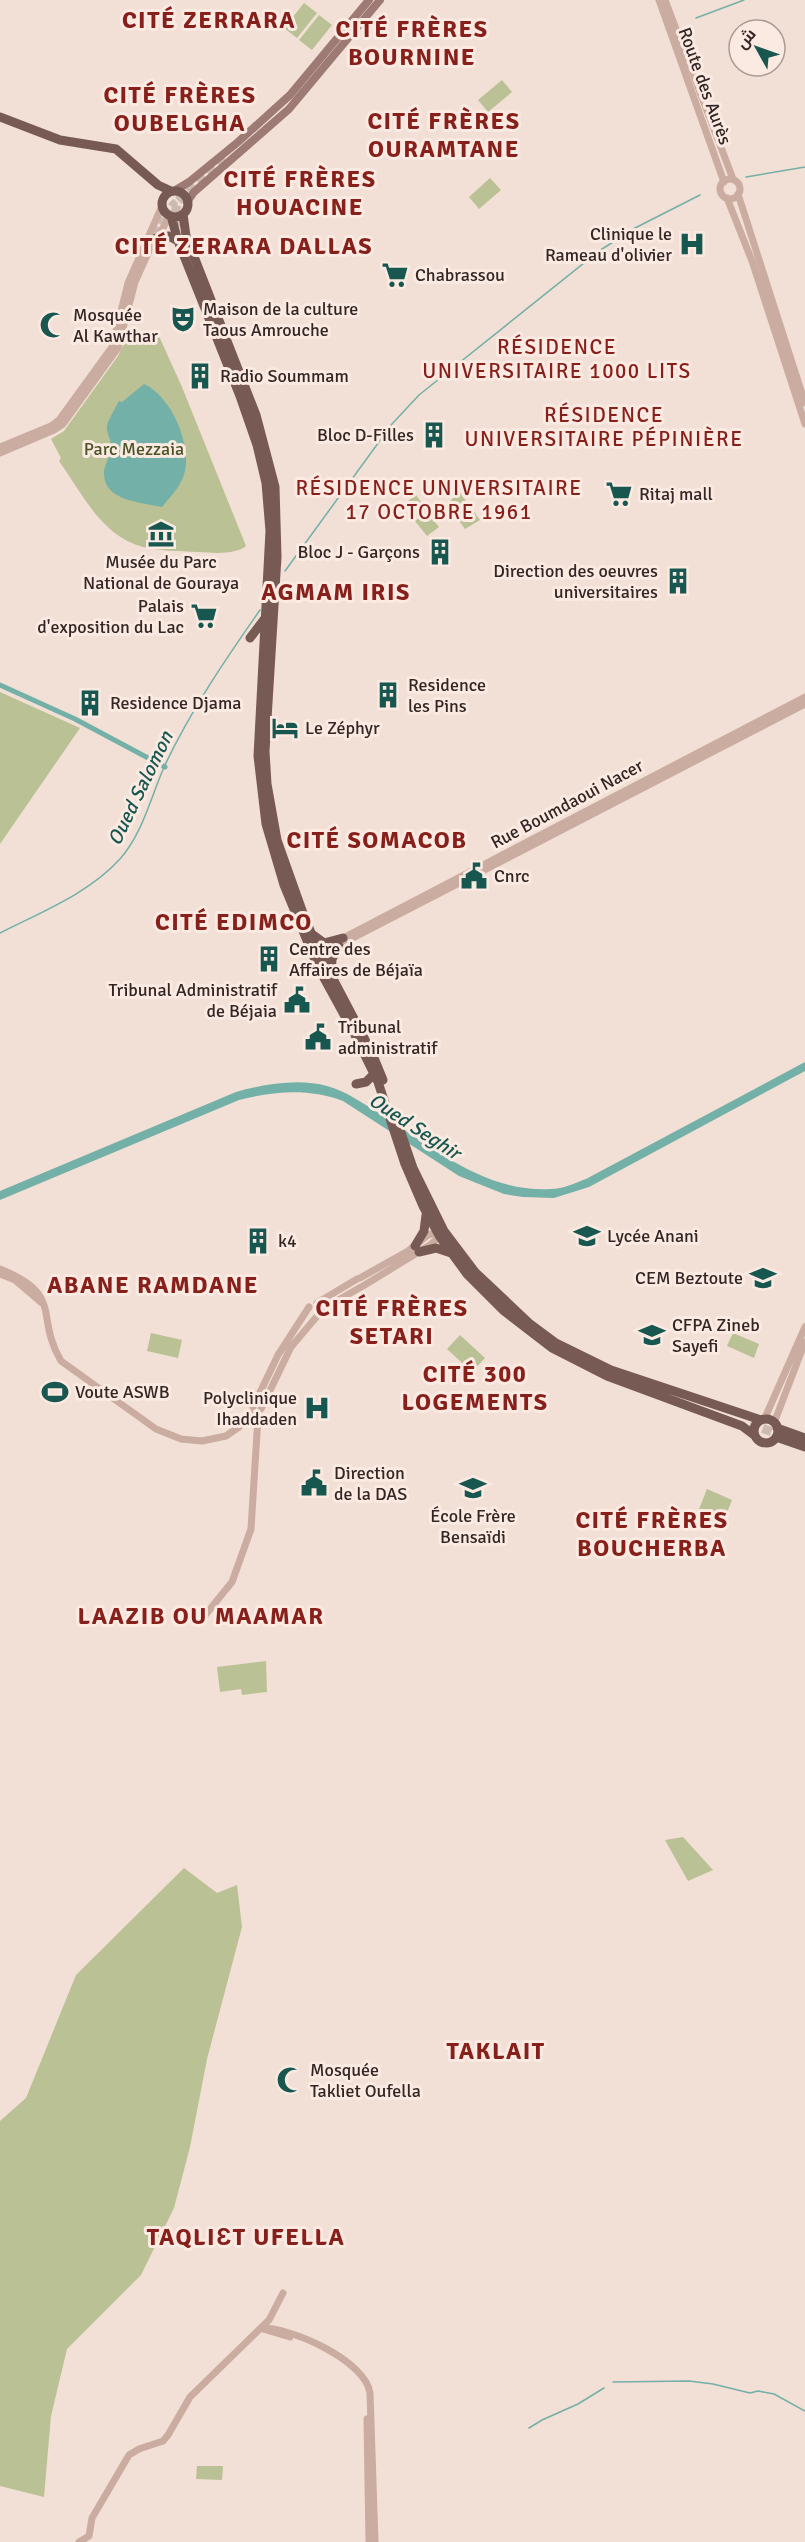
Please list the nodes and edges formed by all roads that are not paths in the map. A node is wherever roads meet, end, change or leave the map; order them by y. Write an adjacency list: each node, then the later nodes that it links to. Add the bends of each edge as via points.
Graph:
1 (369, 0): 9 (main road, via 274,111 189,182)
2 (380, 0): 13 (main road, via 289,109)
3 (658, 0): 7 (street, Route des Aurès)
4 (665, 0): 6 (street, Route des Aurès)
5 (0, 117): 8 (main road, via 60,140 116,149)
6 (733, 180): 7 (street); 10 (street, via 739,184)
7 (724, 182): 11 (street, via 721,190)
8 (158, 185): 9 (main road); 12 (main road)
9 (172, 191): 12 (main road); 13 (main road, via 183,194)
10 (738, 194): 11 (street); 18 (street)
11 (727, 198): 19 (street, via 752,261)
12 (162, 202): 15 (main road); 20 (street, via 128,283 117,336 109,352 59,420)
13 (187, 202): 14 (main road)
14 (183, 214): 15 (main road); 26 (main road, via 186,236 256,415 275,487 277,556 266,772 278,840)
15 (170, 216): 16 (street); 17 (main road)
16 (156, 238): 17 (main road, via 169,236); 21 (street, via 135,282 123,334 109,363 63,424)
17 (178, 241): 22 (main road, via 243,405 261,462 270,519)
18 (805, 403)
19 (805, 424)
20 (0, 447)
21 (0, 453)
22 (266, 617): 23 (main road); 28 (main road, via 258,734 261,795 284,885)
23 (250, 638)
24 (805, 697): 27 (street, Rue Boumdaoui Nacer)
25 (805, 704): 27 (street, Rue Boumdaoui Nacer)
26 (309, 929): 27 (main road, via 324,943); 28 (main road)
27 (341, 942): 28 (street, Rue Boumdaoui Nacer); 29 (main road, via 331,963)
28 (318, 960): 29 (main road); 30 (main road)
29 (332, 976): 32 (main road, via 372,1053)
30 (374, 1074): 31 (main road, via 366,1082); 32 (main road)
31 (356, 1084)
32 (388, 1102): 33 (main road)
33 (400, 1140): 34 (main road); 35 (main road)
34 (426, 1213): 35 (main road); 36 (main road)
35 (440, 1233): 36 (street); 37 (main road); 48 (main road, via 475,1272 556,1343)
36 (417, 1249): 37 (main road, via 436,1248); 40 (street); 41 (street)
37 (452, 1253): 48 (main road, via 488,1296 552,1348 592,1370)
38 (0, 1269): 43 (street, via 35,1288)
39 (0, 1274): 43 (street, via 15,1280)
40 (358, 1279): 41 (street, via 356,1285); 42 (street)
41 (362, 1287): 45 (street)
42 (317, 1303): 44 (street); 45 (street, via 322,1308)
43 (46, 1307): 49 (street, via 52,1346 61,1361 156,1429 189,1440 209,1441 232,1433)
44 (309, 1307): 45 (street, via 311,1314); 49 (street, via 278,1355)
45 (320, 1314): 49 (street, via 291,1347 261,1409 258,1406)
46 (805, 1327): 50 (street)
47 (805, 1342): 52 (street)
48 (651, 1388): 50 (main road); 51 (main road); 53 (main road, via 742,1426)
49 (254, 1413): 56 (street, via 251,1529 232,1582)
50 (763, 1420): 52 (main road); 53 (main road, via 756,1425)
51 (750, 1424)
52 (778, 1431): 53 (main road, via 772,1442 764,1443); 54 (main road); 55 (main road)
53 (754, 1435)
54 (805, 1438)
55 (805, 1445)
56 (202, 1618)
57 (283, 2293): 58 (street, via 274,2313)
58 (261, 2328): 59 (street, via 190,2397 163,2441 129,2456 92,2518 89,2536); 60 (street, via 298,2338 349,2368 363,2382); 61 (street, via 299,2335 346,2361 366,2379 370,2393)
59 (79, 2542)
60 (369, 2542)
61 (375, 2542)

